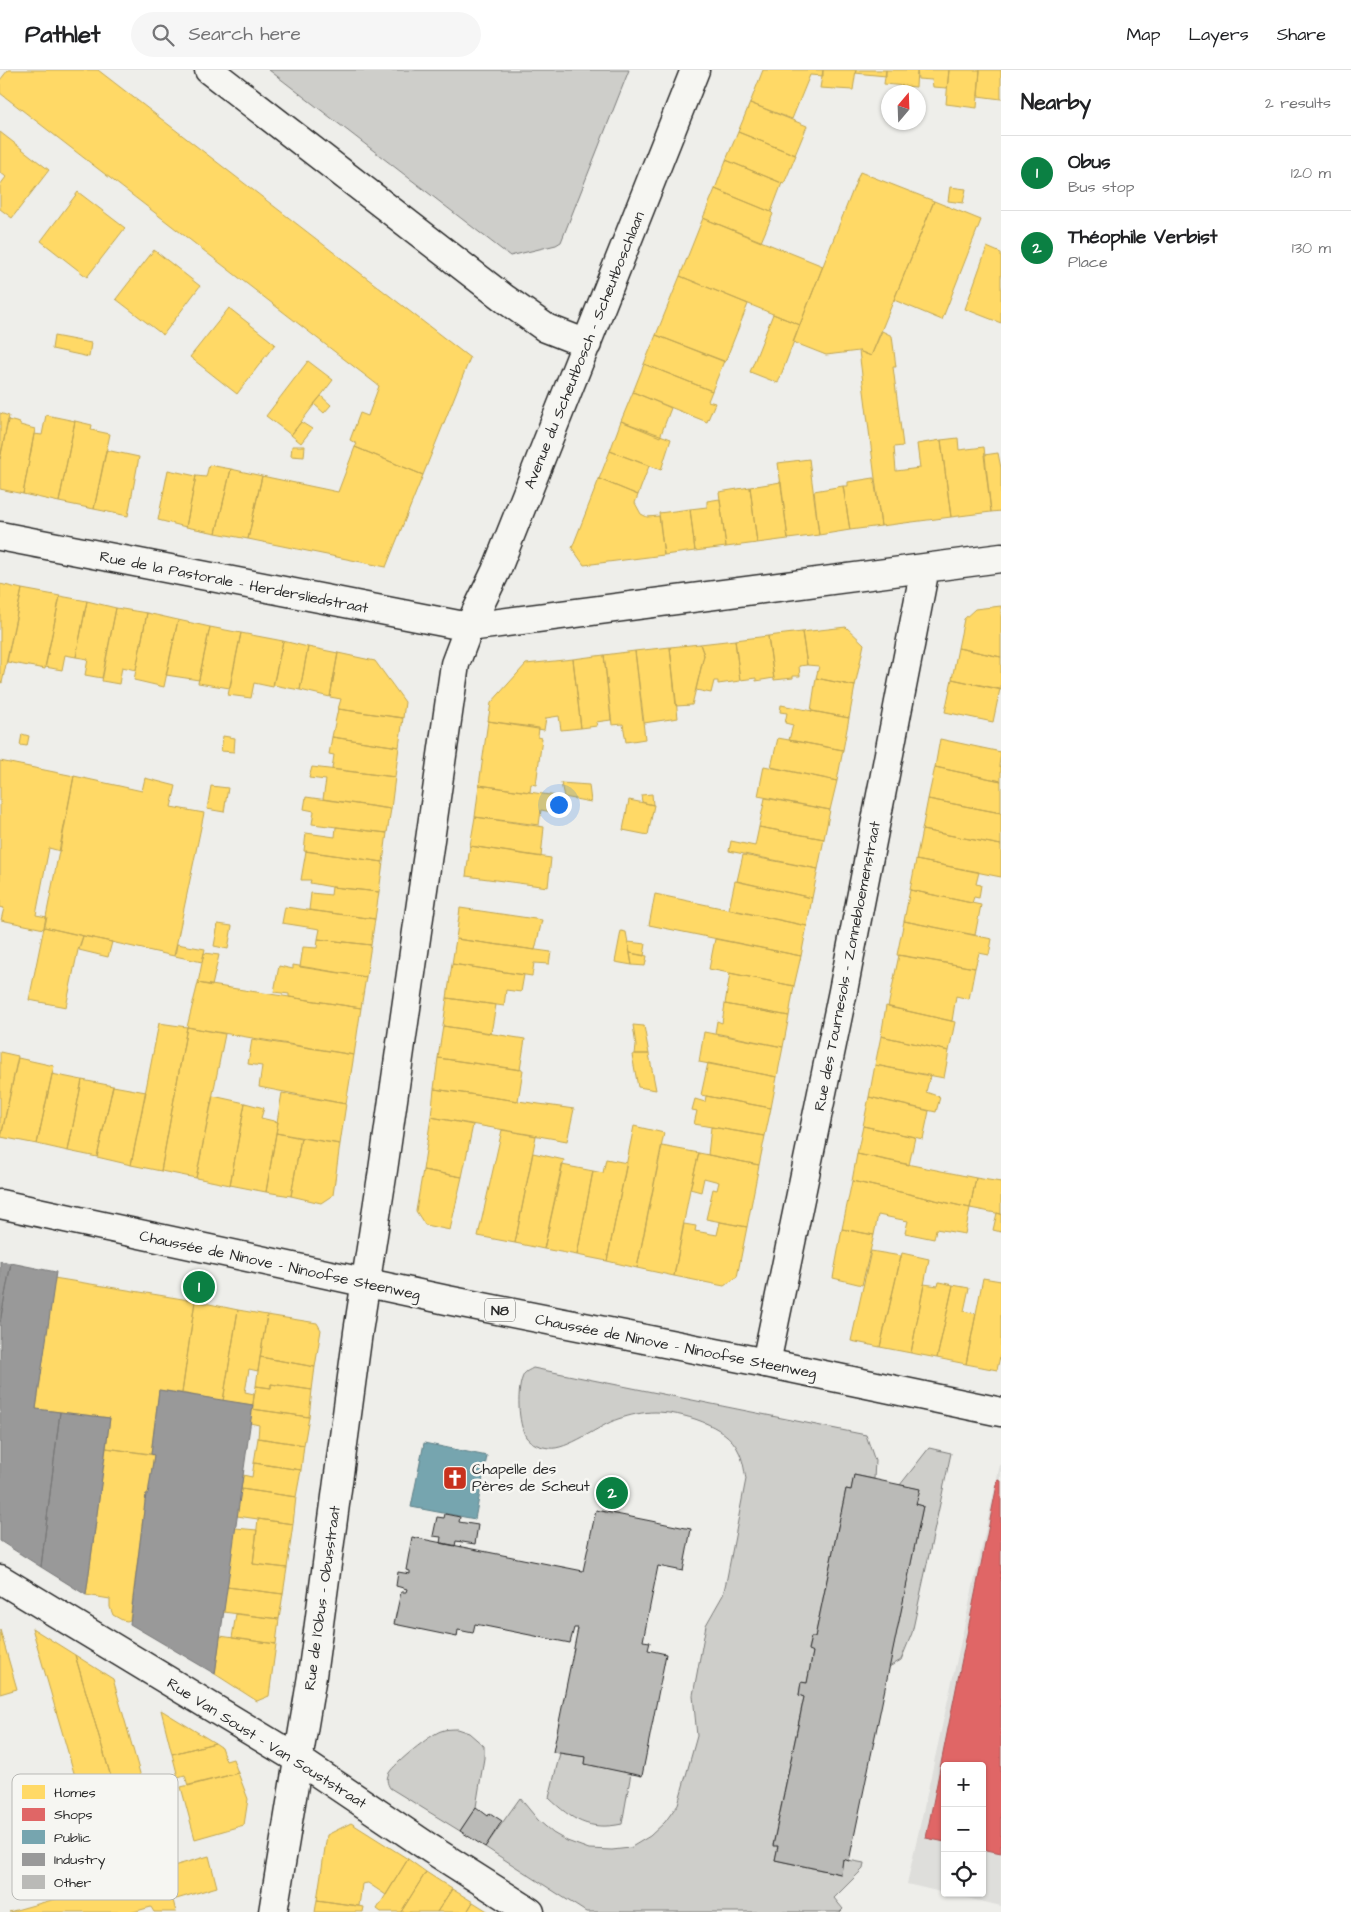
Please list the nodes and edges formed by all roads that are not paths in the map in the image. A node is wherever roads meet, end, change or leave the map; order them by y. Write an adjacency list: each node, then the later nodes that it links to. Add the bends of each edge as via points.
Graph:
1 (209, 70): 3 (street, via 521,310 546,328)
2 (695, 70): 3 (street, Avenue du Scheutbosch - Scheutboschlaan)
3 (587, 344): 7 (street, Avenue du Scheutbosch - Scheutboschlaan, via 496,571)
4 (0, 536): 7 (street, Rue de la Pastorale - Herdersliedstraat)
5 (1001, 558): 6 (street, Rue de la Pastorale - Herdersliedstraat)
6 (925, 568): 7 (street, Rue de la Pastorale - Herdersliedstraat); 10 (street, Rue des Tournesols - Zonnebloemenstraat)
7 (469, 627): 9 (street, Avenue du Scheutbosch - Scheutboschlaan, via 455,664)
8 (0, 1204): 9 (street, Chaussée de Ninove - Ninoofse Steenweg / N8)
9 (366, 1283): 10 (street, Chaussée de Ninove - Ninoofse Steenweg / N8); 13 (street, Rue de l'Obus - Obusstraat)
10 (766, 1363): 11 (street, Chaussée de Ninove - Ninoofse Steenweg / N8)
11 (1001, 1412)
12 (0, 1579): 13 (street, Rue Van Soust - Van Souststraat)
13 (300, 1760): 14 (street, Rue de l'Obus - Obusstraat); 15 (street, Rue Van Soust - Van Souststraat)
14 (273, 1912)
15 (530, 1912)

